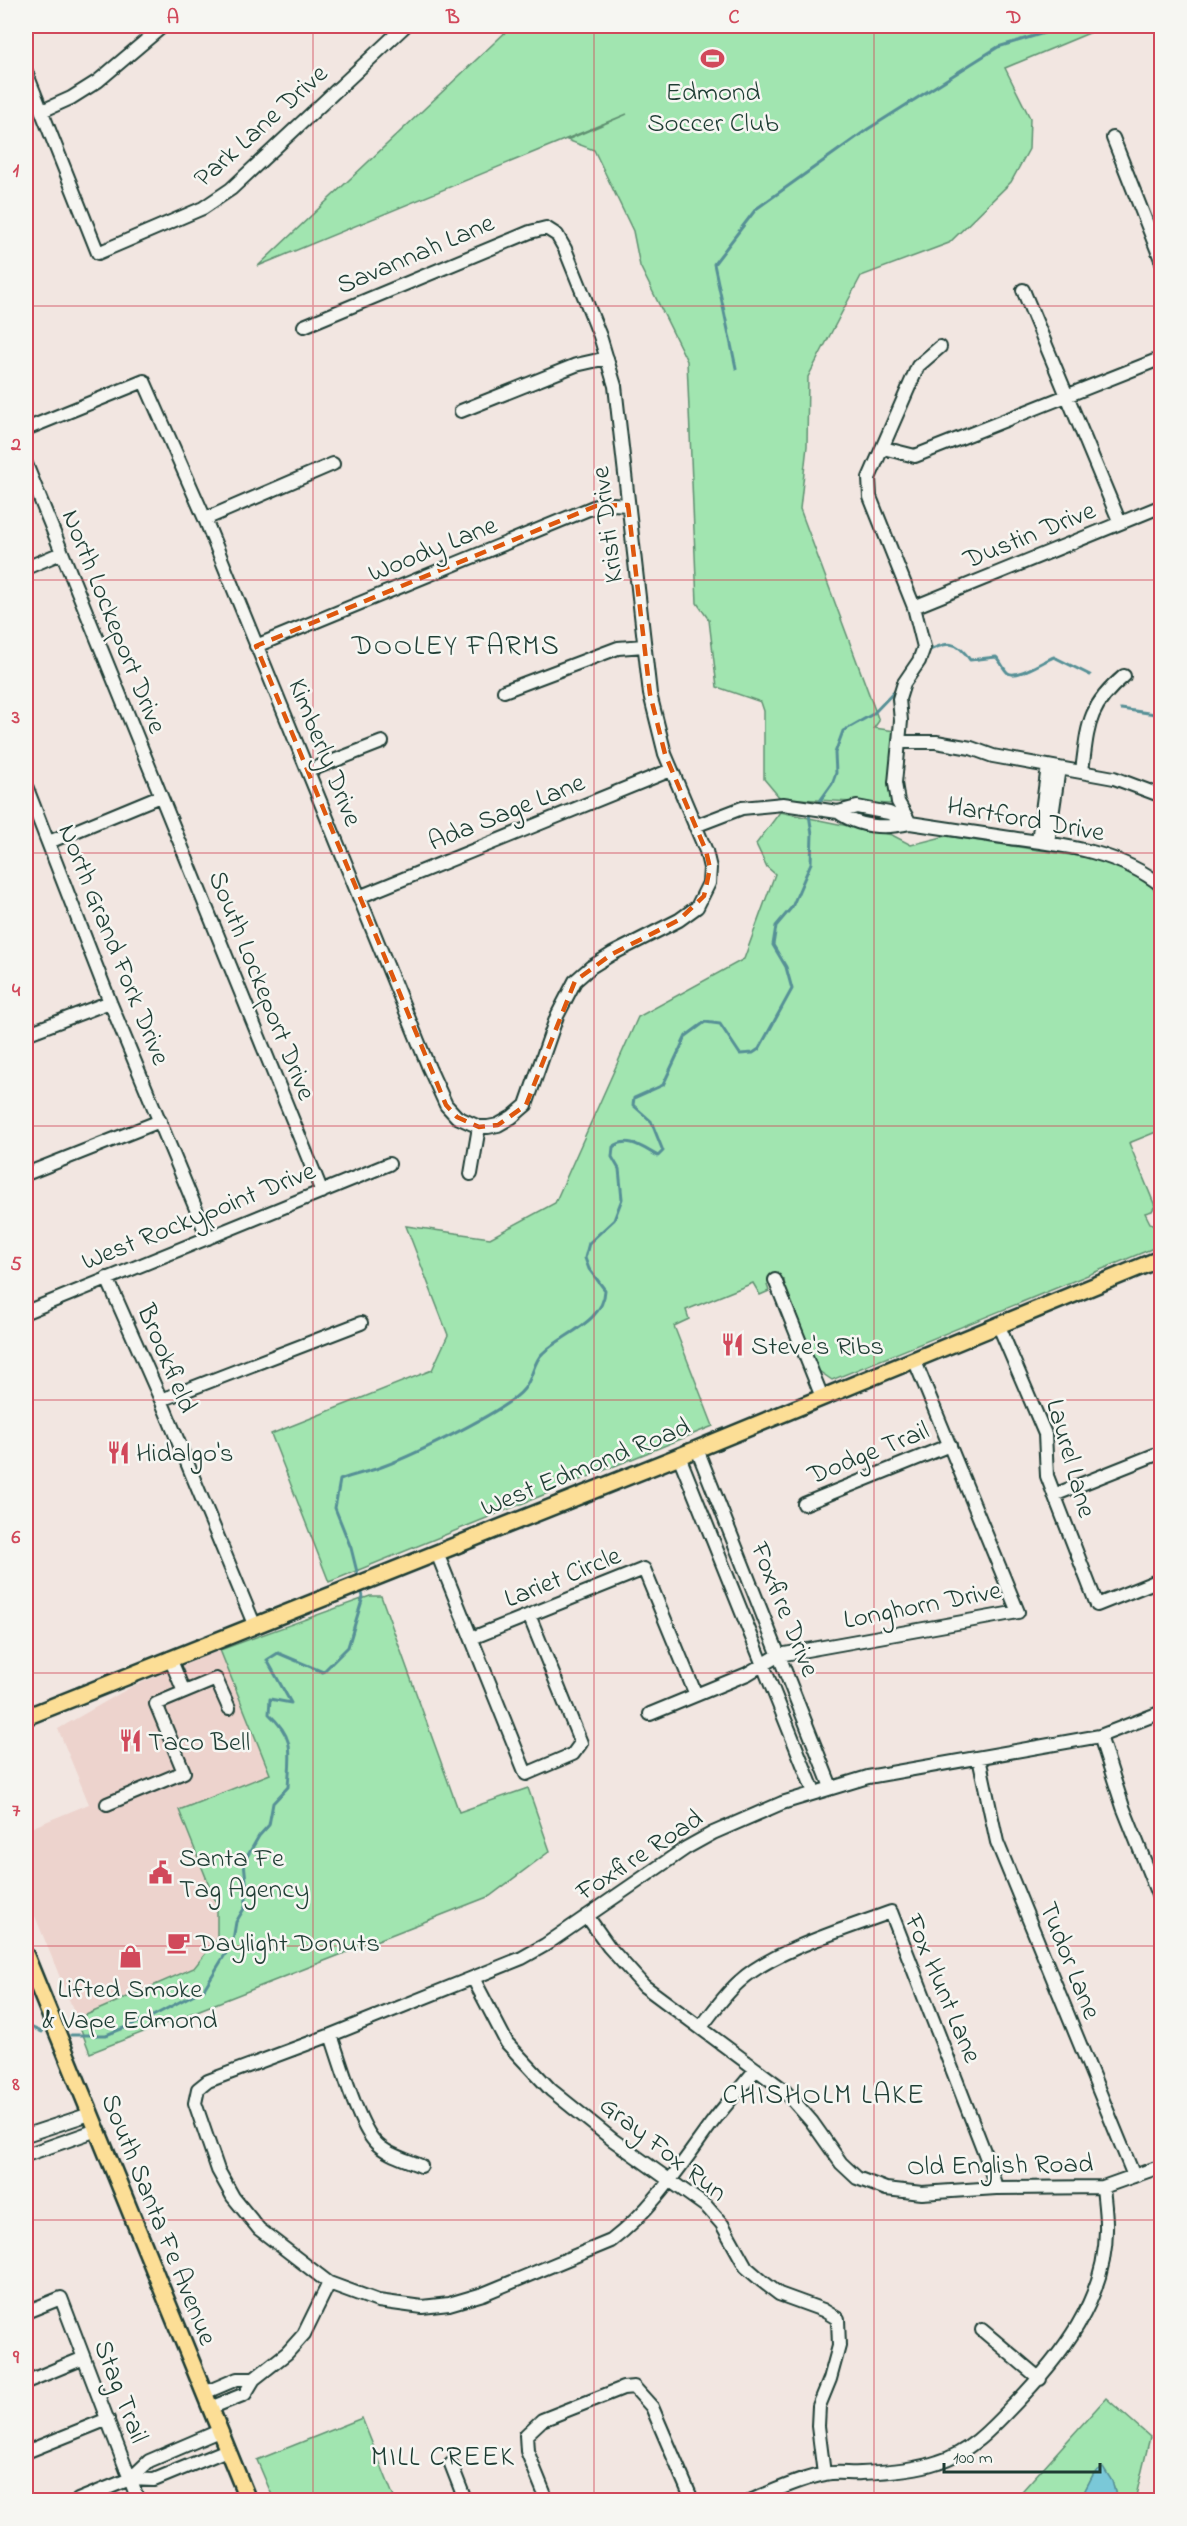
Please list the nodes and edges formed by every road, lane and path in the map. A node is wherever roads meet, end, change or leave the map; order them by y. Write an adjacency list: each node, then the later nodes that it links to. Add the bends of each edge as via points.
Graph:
1 (163, 26): 4 (street, via 98,81)
2 (405, 26): 4 (street, Park Lane Drive, via 231,189 203,208 98,253)
3 (26, 72): 4 (street)
4 (42, 111)
5 (1113, 138): 7 (street)
6 (546, 228): 9 (street, Savannah Lane); 11 (street, Kristi Drive, via 557,235 565,249)
7 (1161, 262)
8 (1023, 290): 13 (street)
9 (303, 326)
10 (940, 347): 16 (street, via 918,366)
11 (607, 358): 14 (street, via 576,365); 19 (street, Kristi Drive, via 615,386)
12 (1161, 358): 13 (street)
13 (1067, 395): 16 (street, via 915,456); 22 (street)
14 (461, 411)
15 (26, 429): 21 (street, Kimberly Drive, via 144,381)
16 (883, 448): 25 (street, via 869,478 870,497)
17 (26, 464): 23 (street, North Lockeport Drive)
18 (333, 464): 21 (street)
19 (628, 505): 26 (street, Woody Lane, via 596,506); 27 (street, Kristi Drive)
20 (1161, 506): 22 (street, Dustin Drive)
21 (205, 519): 26 (street, Kimberly Drive)
22 (1120, 522): 25 (street, Dustin Drive)
23 (61, 553): 24 (street); 37 (street, North Lockeport Drive)
24 (26, 568)
25 (914, 607): 31 (street, via 924,647 899,699)
26 (256, 646): 34 (street, Kimberly Drive)
27 (644, 646): 29 (street, via 618,648); 33 (street, Kristi Drive, via 650,694)
28 (1124, 676): 35 (street, via 1104,693 1093,711)
29 (504, 691)
30 (382, 742): 34 (street)
31 (900, 742): 32 (street, via 936,742); 39 (street, via 895,783 898,802)
32 (1054, 767): 35 (street); 42 (street)
33 (671, 770): 40 (street, Kristi Drive); 44 (street, Ada Sage Lane)
34 (308, 771): 44 (street, Kimberly Drive)
35 (1082, 771): 38 (street)
36 (26, 786): 41 (street, North Grand Fork Drive)
37 (160, 796): 41 (street); 52 (street, South Lockeport Drive)
38 (1161, 796)
39 (910, 823): 40 (street, Hartford Drive, via 889,813 856,807 838,812 783,804 741,808); 42 (street, Hartford Drive)
40 (695, 826): 48 (street, Kristi Drive, via 710,868 709,883 697,908 612,954 575,981 557,1016 526,1105 498,1125)
41 (49, 842): 45 (street, North Grand Fork Drive)
42 (1043, 842): 43 (street, Hartford Drive, via 1116,859)
43 (1161, 884)
44 (358, 897): 48 (street, Kimberly Drive, via 446,1105 456,1117)
45 (111, 1002): 46 (street); 47 (street, North Grand Fork Drive)
46 (26, 1034)
47 (160, 1121): 50 (street); 53 (street, North Grand Fork Drive)
48 (479, 1127): 51 (street)
49 (389, 1164): 52 (street, West Rockypoint Drive)
50 (26, 1174)
51 (471, 1174)
52 (322, 1192): 53 (street, West Rockypoint Drive)
53 (208, 1238): 55 (street, West Rockypoint Drive)
54 (1161, 1258): 59 (main road, West Edmond Road)
55 (107, 1278): 57 (street, West Rockypoint Drive); 62 (street, Brookfield)
56 (775, 1280): 61 (street)
57 (26, 1312)
58 (361, 1323): 62 (street)
59 (998, 1324): 60 (main road, West Edmond Road); 67 (street, Laurel Lane, via 1045,1434 1047,1476)
60 (914, 1359): 61 (main road, West Edmond Road); 63 (street, Longhorn Drive)
61 (822, 1397): 64 (main road, West Edmond Road)
62 (161, 1400): 72 (street, Brookfield)
63 (950, 1444): 68 (street, Dodge Trail); 74 (street, Longhorn Drive, via 1018,1612)
64 (697, 1449): 66 (main road, West Edmond Road); 74 (street, Foxfire Drive)
65 (1161, 1452): 67 (street)
66 (679, 1456): 69 (main road, West Edmond Road); 76 (street, Foxfire Drive)
67 (1054, 1495): 70 (street, Laurel Lane, via 1097,1605)
68 (804, 1504)
69 (437, 1553): 72 (main road, West Edmond Road); 73 (street)
70 (1161, 1579)
71 (529, 1615): 73 (street, Lariet Circle); 73 (street, via 581,1743 573,1754 526,1774); 78 (street, Lariet Circle, via 644,1569)
72 (254, 1624): 75 (main road, West Edmond Road)
73 (472, 1638)
74 (779, 1655): 76 (street, Longhorn Drive); 85 (street, Foxfire Drive)
75 (170, 1658): 77 (street); 82 (main road, West Edmond Road)
76 (763, 1664): 78 (street, Longhorn Drive); 86 (street, Foxfire Drive)
77 (184, 1692): 79 (street, via 216,1679); 87 (street, via 156,1704 184,1772)
78 (696, 1695): 81 (street, Longhorn Drive)
79 (229, 1708)
80 (1161, 1712): 83 (street, Foxfire Road)
81 (650, 1714)
82 (26, 1717)
83 (1100, 1736): 84 (street, Foxfire Road); 88 (street)
84 (979, 1758): 85 (street, Foxfire Road); 103 (street, Tudor Lane, via 997,1842)
85 (831, 1787): 86 (street, Foxfire Road)
86 (814, 1792): 89 (street, Foxfire Road, via 713,1833)
87 (107, 1804)
88 (1161, 1905)
89 (587, 1916): 91 (street, Foxfire Road, via 522,1958); 92 (street, Old English Road, via 644,1986)
90 (26, 1956): 95 (main road, South Santa Fe Avenue)
91 (473, 1978): 93 (street, Foxfire Road); 104 (street, Gray Fox Run, via 507,2043 550,2090)
92 (701, 2027): 94 (street, Old English Road); 106 (street, Fox Hunt Lane, via 752,1971 891,1912)
93 (330, 2035): 101 (street, via 363,2123 375,2142 390,2154); 107 (street, Foxfire Road, via 208,2081 198,2089 195,2103 218,2170 233,2197 259,2229)
94 (756, 2070): 104 (street); 106 (street, Old English Road, via 784,2091 857,2178 886,2189 922,2193)
95 (90, 2114): 96 (street); 97 (main road, South Santa Fe Avenue)
96 (47, 2128): 98 (street); 99 (street)
97 (97, 2130): 99 (street); 114 (main road, South Santa Fe Avenue)
98 (26, 2136)
99 (61, 2144): 100 (street)
100 (26, 2155)
101 (421, 2166)
102 (1161, 2166): 103 (street, Old English Road)
103 (1134, 2176): 105 (street, Old English Road)
104 (672, 2180): 107 (street, via 611,2241 483,2294 422,2307 378,2301); 123 (street, Gray Fox Run, via 707,2207 722,2224 746,2267 762,2281 779,2294 838,2319 839,2346 819,2406)
105 (1103, 2187): 106 (street, Old English Road); 112 (street, via 1106,2225 1098,2279 1086,2312)
106 (996, 2188)
107 (329, 2283): 111 (street, via 304,2334 287,2354)
108 (26, 2312): 110 (street, Stag Trail, via 61,2298)
109 (982, 2330): 112 (street)
110 (84, 2358): 113 (street); 116 (street, Stag Trail)
111 (254, 2379): 114 (street, via 237,2379); 115 (street, via 245,2394)
112 (1040, 2379): 123 (street, via 983,2436 939,2462)
113 (26, 2382)
114 (204, 2393): 115 (main road, South Santa Fe Avenue)
115 (210, 2408): 117 (main road, South Santa Fe Avenue)
116 (108, 2419): 120 (street); 124 (street, Stag Trail)
117 (219, 2431): 118 (street); 119 (main road, South Santa Fe Avenue)
118 (180, 2448): 122 (street); 124 (street, via 149,2461)
119 (227, 2450): 122 (street); 127 (main road, South Santa Fe Avenue)
120 (26, 2452)
121 (451, 2464): 128 (street)
122 (187, 2466): 124 (street, via 154,2480)
123 (824, 2474): 131 (street)
124 (129, 2479): 125 (street); 126 (street, Stag Trail)
125 (78, 2500)
126 (138, 2500)
127 (248, 2500)
128 (465, 2500)
129 (547, 2500): 130 (street, via 527,2451 526,2435 542,2420 634,2387 652,2407)
130 (692, 2500)
131 (752, 2500)

